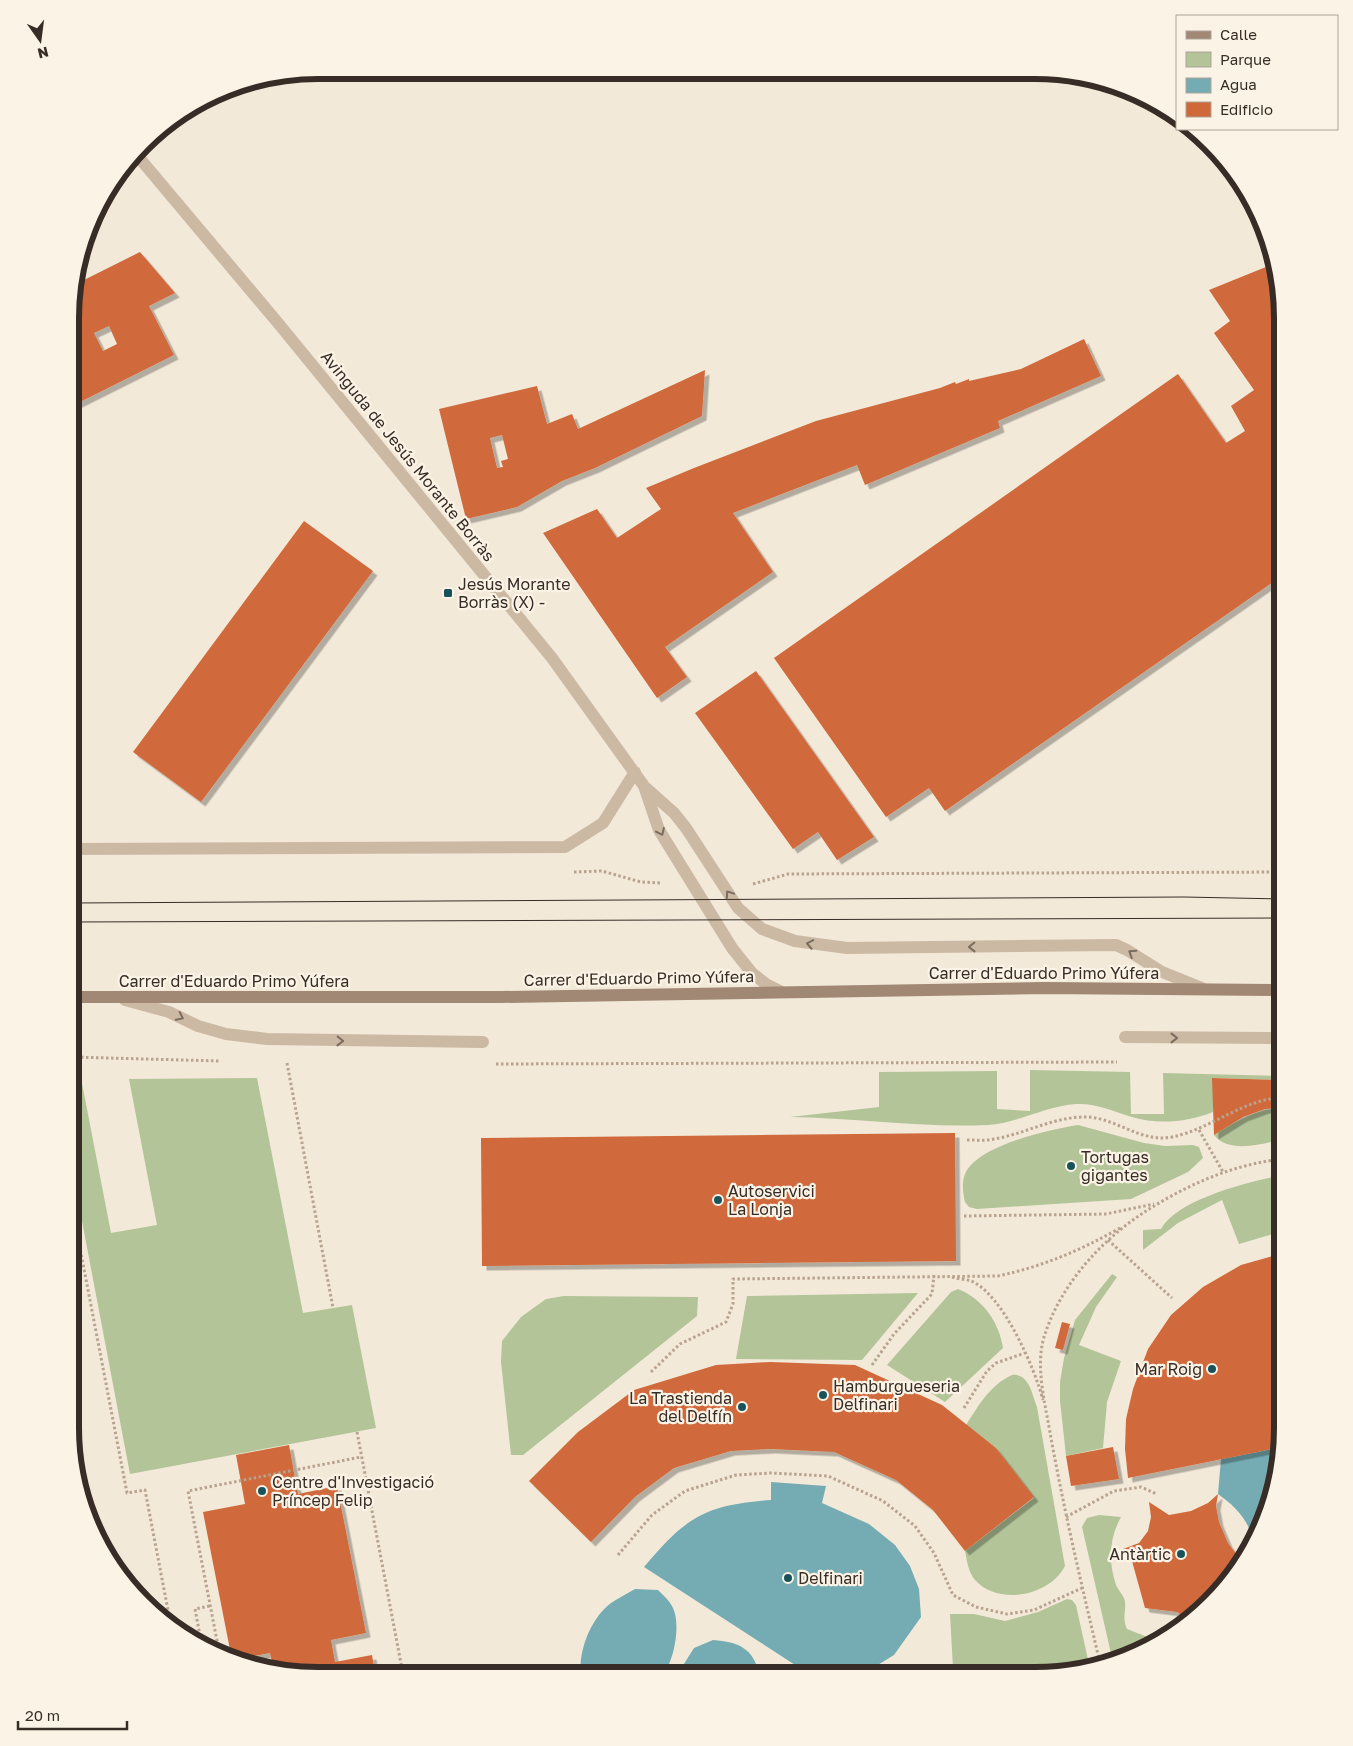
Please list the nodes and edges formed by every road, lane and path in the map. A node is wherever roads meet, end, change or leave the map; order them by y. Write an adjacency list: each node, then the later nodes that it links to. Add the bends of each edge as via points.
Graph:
1 (140, 158): 2 (street, Avinguda de Jesús Morante Borràs, via 552,658)
2 (635, 772): 3 (street, Avinguda de Jesús Morante Borràs); 4 (street, via 603,823 565,847)
3 (644, 786): 7 (street, Avinguda de Jesús Morante Borràs, one-way to 3, via 738,908 680,820); 10 (street, Avinguda de Jesús Morante Borràs, one-way to 10, via 659,830 732,948 752,973)
4 (79, 849)
5 (1274, 872): 6 (path, via 788,874)
6 (757, 884)
7 (762, 929): 8 (street, Carrer d'Eduardo Primo Yúfera, one-way to 7, via 1162,972 1116,945 847,948 795,941)
8 (1207, 989): 9 (main road, Carrer d'Eduardo Primo Yúfera); 10 (main road, Carrer d'Eduardo Primo Yúfera)
9 (1274, 990)
10 (782, 992): 12 (main road, Carrer d'Eduardo Primo Yúfera)
11 (79, 997): 12 (main road, Carrer d'Eduardo Primo Yúfera)
12 (117, 998): 15 (street, one-way to 15, via 151,1006 226,1034 267,1039)
13 (1125, 1037): 14 (street, one-way to 14)
14 (1274, 1038)
15 (483, 1042)
16 (79, 1057): 17 (path)
17 (228, 1061)
18 (277, 1062): 20 (path)
19 (1126, 1062): 22 (path)
20 (287, 1063): 21 (path); 36 (path)
21 (297, 1063)
22 (492, 1064)
23 (1274, 1097): 24 (path)
24 (1200, 1130): 25 (path, via 1170,1138 1135,1133 1088,1117 1061,1120 993,1139); 27 (path)
25 (967, 1140)
26 (1274, 1160): 27 (path)
27 (1223, 1172): 28 (path)
28 (1157, 1204): 29 (path, via 1106,1214); 30 (path)
29 (964, 1216)
30 (1131, 1221): 31 (path); 34 (path, via 1081,1250 1036,1267 998,1276)
31 (1108, 1240): 35 (path); 41 (path, via 1059,1301 1044,1335 1042,1359)
32 (79, 1243): 49 (path, via 127,1493 145,1490)
33 (934, 1275): 34 (path); 38 (path, via 932,1294 894,1334); 39 (path, via 734,1279 733,1304 726,1322 680,1344)
34 (944, 1275): 37 (path, via 973,1282 995,1301)
35 (1172, 1298)
36 (333, 1308)
37 (1025, 1353): 40 (path, via 996,1363 986,1371); 41 (path)
38 (872, 1365)
39 (651, 1372)
40 (964, 1408)
41 (1047, 1412): 45 (path)
42 (357, 1432): 43 (path)
43 (361, 1457): 48 (path, via 188,1491); 53 (path)
44 (1157, 1494): 45 (path, via 1141,1487 1114,1491)
45 (1066, 1517): 47 (path)
46 (618, 1554): 47 (path, via 652,1515 685,1490 736,1475 828,1476 883,1501 915,1526 934,1553 953,1595 976,1607 1007,1614 1034,1610)
47 (1082, 1588): 52 (path)
48 (210, 1606): 50 (path, via 195,1609); 51 (path)
49 (169, 1615)
50 (200, 1636)
51 (218, 1646)
52 (1099, 1658)
53 (401, 1667)

